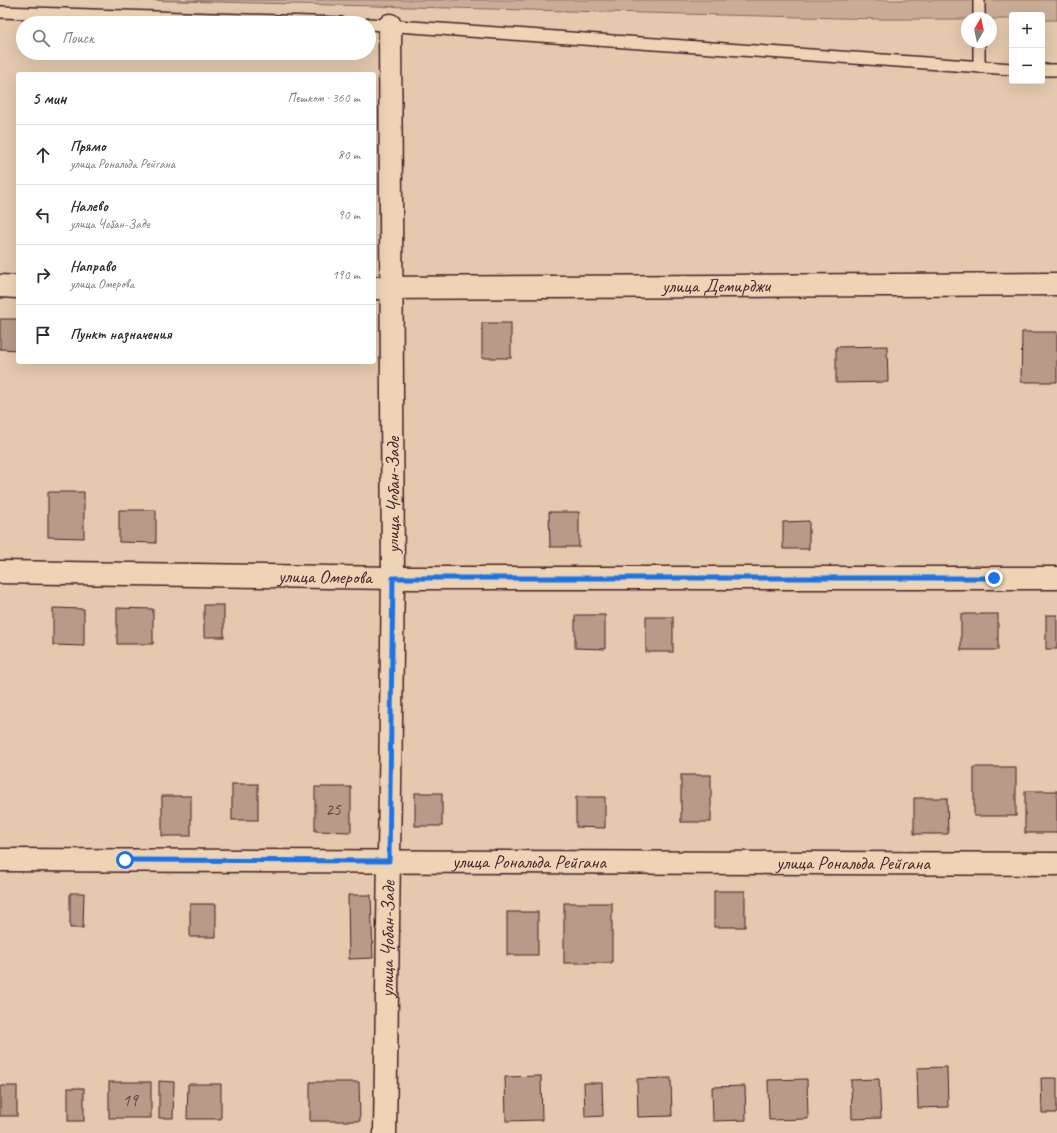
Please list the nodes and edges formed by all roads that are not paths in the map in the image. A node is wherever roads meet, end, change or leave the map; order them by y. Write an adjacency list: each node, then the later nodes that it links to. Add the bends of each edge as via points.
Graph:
1 (979, 0): 3 (lane)
2 (0, 12): 4 (lane)
3 (979, 12)
4 (124, 16)
5 (379, 24): 7 (lane); 14 (street, улица Чобан-Заде)
6 (979, 48): 7 (lane)
7 (979, 67): 8 (lane)
8 (1009, 69)
9 (1045, 70): 10 (lane)
10 (1057, 70)
11 (1057, 284): 14 (street, улица Демирджи)
12 (0, 286): 13 (street)
13 (16, 286)
14 (383, 288): 16 (street, улица Чобан-Заде)
15 (0, 572): 16 (street, улица Омерова)
16 (393, 578): 17 (street, улица Омерова); 19 (street, улица Чобан-Заде)
17 (1057, 578)
18 (0, 860): 19 (street, улица Рональда Рейгана)
19 (389, 861): 20 (street, улица Рональда Рейгана); 21 (street, улица Чобан-Заде)
20 (1057, 864)
21 (385, 1133)

